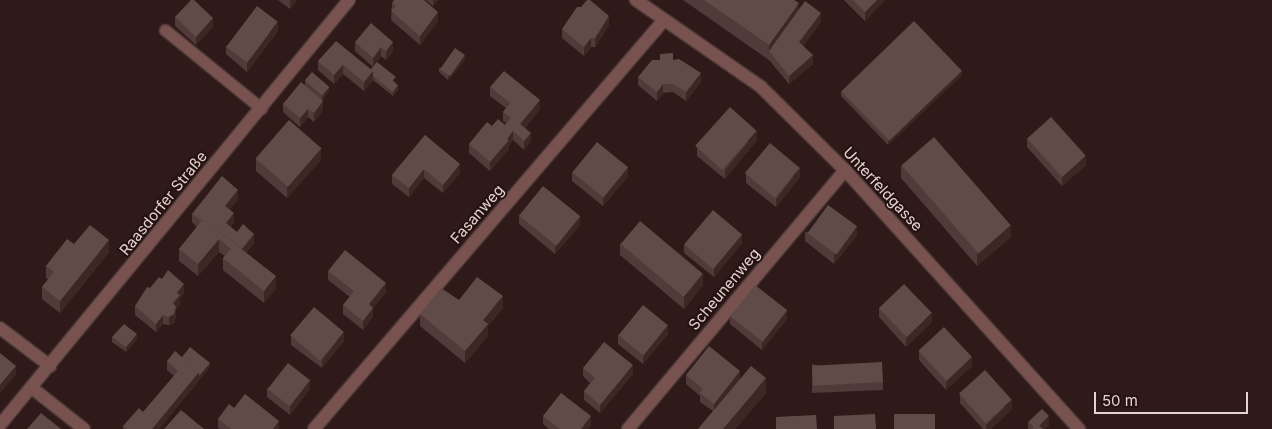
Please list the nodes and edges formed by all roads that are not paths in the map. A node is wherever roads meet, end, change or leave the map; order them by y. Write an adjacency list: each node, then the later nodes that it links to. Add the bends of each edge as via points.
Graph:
1 (349, 0): 5 (street, Raasdorfer Straße)
2 (636, 0): 3 (street, Unterfeldgasse)
3 (664, 20): 6 (street, Unterfeldgasse, via 761,87); 12 (street, Fasanweg)
4 (165, 30): 5 (lane)
5 (261, 108): 8 (street, Raasdorfer Straße)
6 (845, 170): 13 (street, Scheunenweg); 14 (street, Unterfeldgasse)
7 (0, 328): 8 (street)
8 (50, 366): 9 (street, Raasdorfer Straße)
9 (32, 388): 10 (street, Raasdorfer Straße); 11 (street)
10 (0, 425)
11 (84, 429)
12 (314, 429)
13 (628, 429)
14 (1080, 429)

